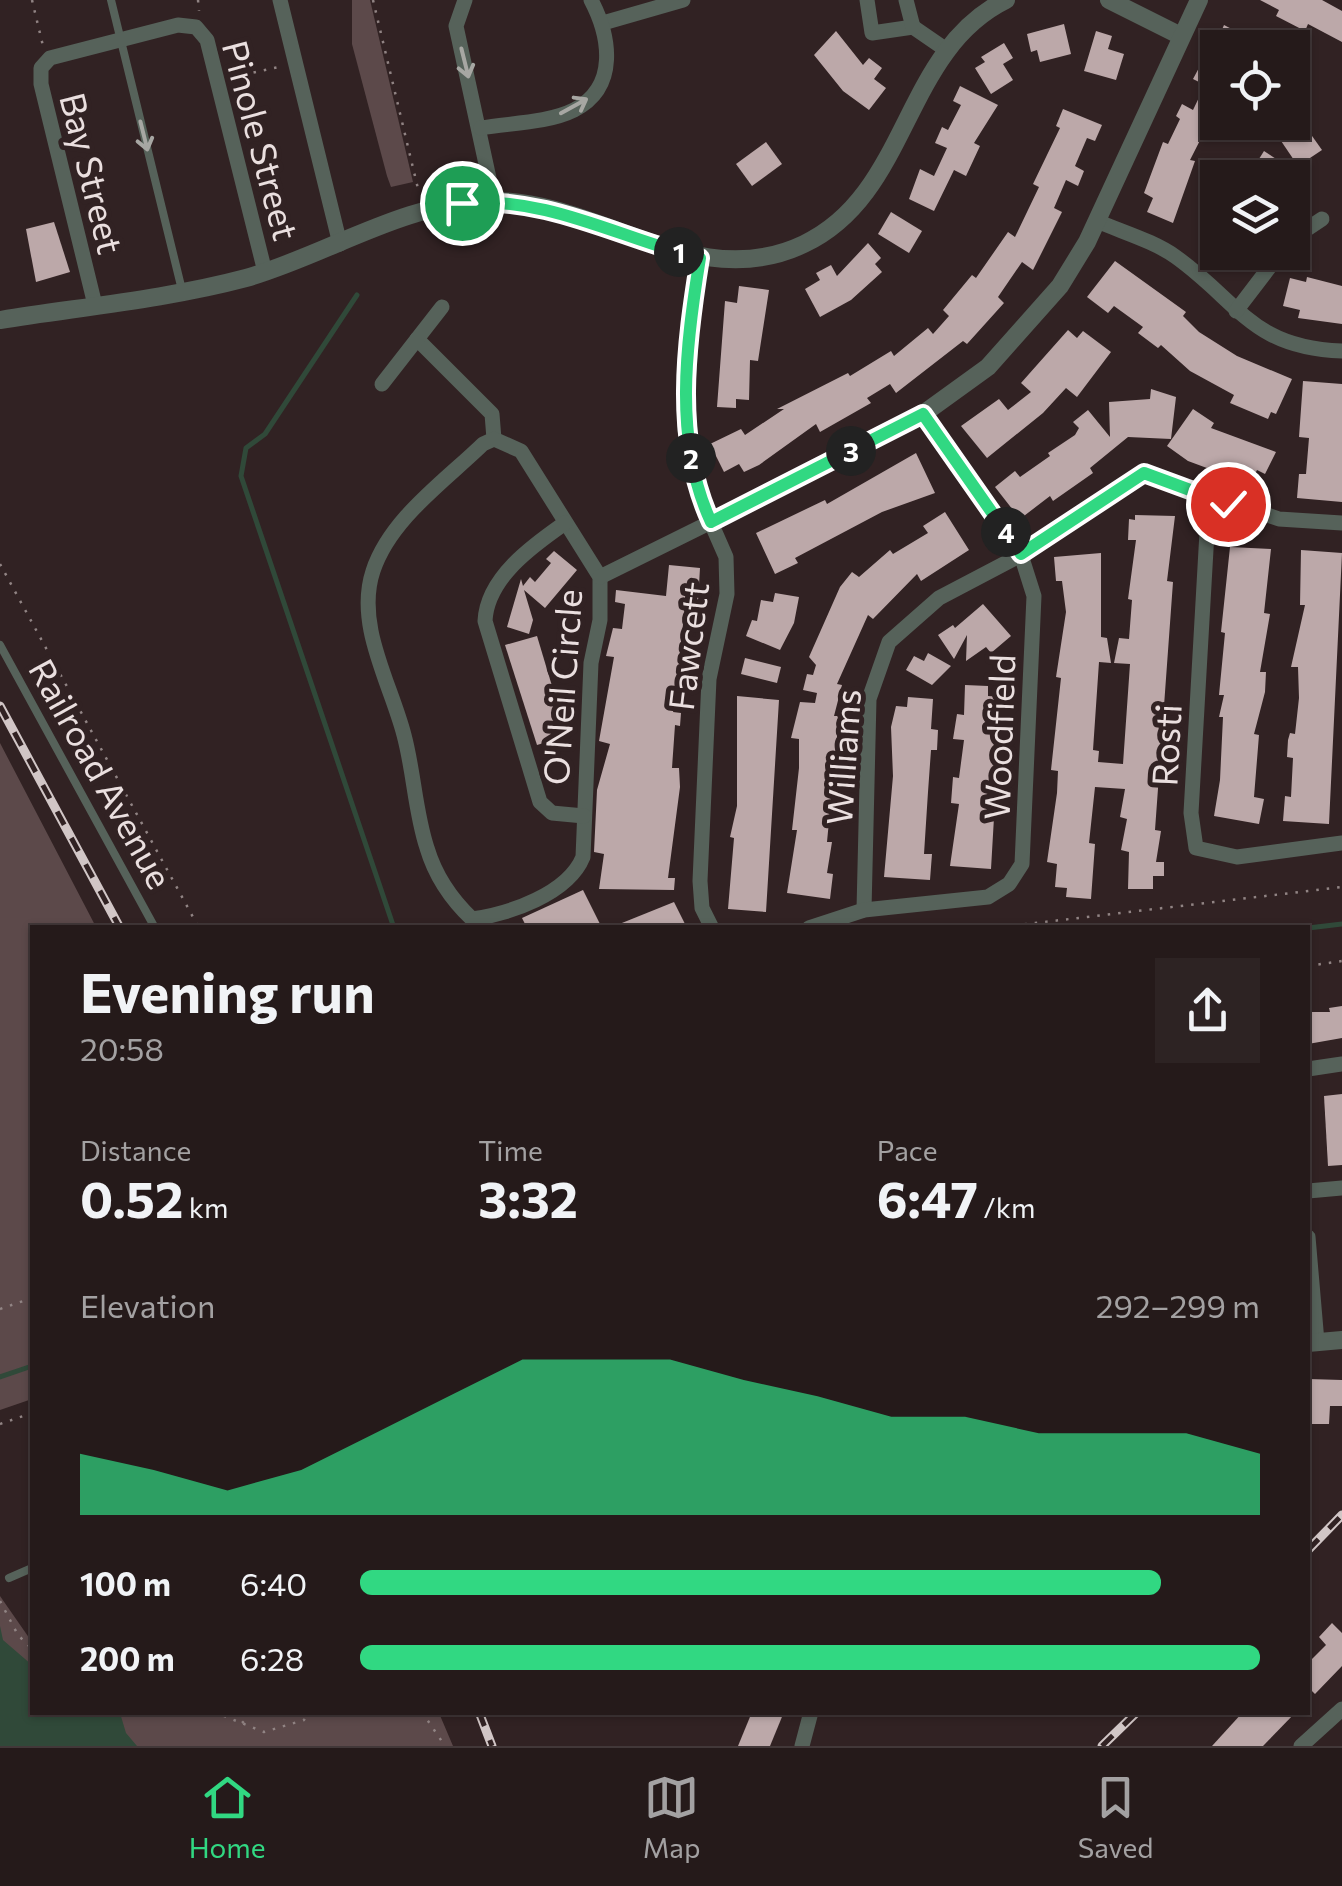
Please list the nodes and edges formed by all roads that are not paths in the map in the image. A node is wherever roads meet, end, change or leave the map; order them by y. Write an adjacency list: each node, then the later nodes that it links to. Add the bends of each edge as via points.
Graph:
1 (111, 0): 14 (lane)
2 (280, 0): 21 (street)
3 (465, 0): 16 (street, one-way to 16, via 456,26)
4 (591, 0): 11 (street)
5 (683, 0): 11 (street)
6 (867, 0): 12 (street, via 872,34)
7 (906, 0): 12 (street)
8 (1006, 0): 15 (street, via 977,16)
9 (1109, 0): 13 (street)
10 (1199, 0): 13 (street)
11 (604, 23): 16 (street, one-way to 11, via 567,113 586,102 608,62)
12 (912, 26): 15 (street)
13 (1181, 36): 19 (street)
14 (120, 41): 24 (street, Pinole Street, via 178,25 196,27 208,40); 25 (lane, one-way to 25); 26 (street, Bay Street, via 48,55 41,68)
15 (945, 50): 22 (street, via 873,186 840,222 783,252 742,260)
16 (480, 128): 17 (street)
17 (494, 201): 21 (street, via 423,212); 22 (street, via 585,218)
18 (1322, 219): 20 (street)
19 (1098, 221): 28 (street, via 1174,256); 33 (street, via 1042,309 988,367)
20 (1310, 227)
21 (340, 244): 24 (street)
22 (700, 258): 36 (street, Fawcett, via 685,430)
23 (1267, 270): 28 (street)
24 (266, 272): 25 (street)
25 (182, 290): 26 (street)
26 (95, 305): 29 (street)
27 (442, 307): 30 (street)
28 (1236, 311): 31 (street, via 1256,330 1312,350)
29 (0, 320)
30 (417, 339): 32 (street); 34 (street, via 492,414)
31 (1342, 350)
32 (382, 384)
33 (923, 414): 36 (street); 39 (street, Woodfield)
34 (494, 438): 37 (street, O'Neil Circle, via 520,451); 45 (street, O'Neil Circle, via 392,532 372,573 371,592 376,656 404,736 427,850)
35 (1228, 504): 38 (street, Williams, via 1280,519); 39 (street, Williams, via 1144,473); 43 (street, Rosti, via 1207,532 1190,813 1196,848 1237,857)
36 (711, 522): 40 (street); 47 (street, Fawcett, via 726,557 727,594 708,698 700,881)
37 (566, 523): 40 (street, O'Neil Circle); 42 (street, via 501,579 486,602 485,622 540,802 552,813)
38 (1342, 523)
39 (1021, 554): 44 (street, Williams, via 938,598 889,642 869,699); 44 (street, Woodfield, via 1034,596 1022,864 1009,884 988,897)
40 (600, 577): 42 (street, O'Neil Circle)
41 (0, 645): 46 (lane, Railroad Avenue)
42 (584, 816): 45 (street, O'Neil Circle, via 578,871 564,884)
43 (1342, 843)
44 (864, 910): 48 (street, Woodfield)
45 (471, 923)
46 (153, 925)
47 (710, 925)
48 (818, 925)
49 (1342, 1064): 50 (street)
50 (1310, 1069)
51 (1342, 1188): 52 (street)
52 (1310, 1191)
53 (1310, 1290): 55 (street)
54 (1342, 1340): 55 (street)
55 (1312, 1343)
56 (30, 1569): 57 (lane)
57 (9, 1578)
58 (1342, 1709): 61 (street)
59 (810, 1715): 60 (street)
60 (802, 1746)
61 (1301, 1746)

